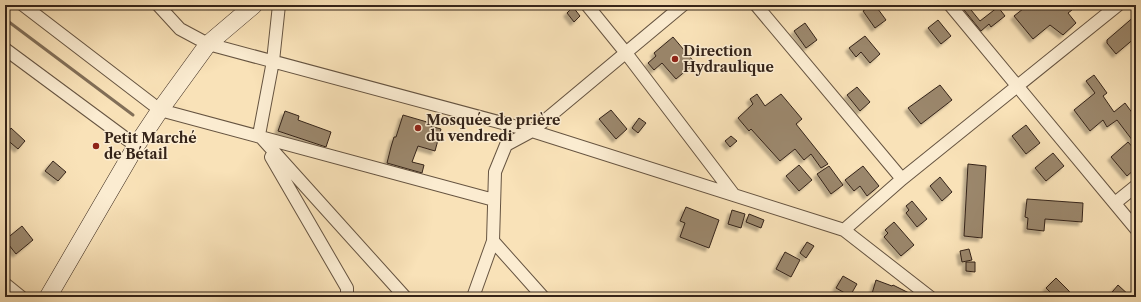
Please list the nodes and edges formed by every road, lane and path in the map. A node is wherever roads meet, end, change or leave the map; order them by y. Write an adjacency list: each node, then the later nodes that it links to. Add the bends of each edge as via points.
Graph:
1 (23, 5): 15 (street)
2 (158, 5): 10 (street, via 180,30)
3 (254, 5): 10 (street)
4 (279, 5): 13 (street)
5 (586, 5): 12 (street)
6 (682, 5): 12 (street)
7 (756, 5): 19 (street)
8 (950, 5): 14 (street)
9 (1118, 5): 14 (street)
10 (208, 44): 13 (street); 15 (street)
11 (5, 49): 18 (street)
12 (626, 53): 16 (street); 21 (street)
13 (273, 61): 16 (street); 17 (street)
14 (1017, 87): 19 (street); 23 (street)
15 (160, 110): 17 (street); 18 (street)
16 (532, 131): 21 (street); 22 (street, via 506,145 495,172)
17 (259, 135): 22 (street); 30 (street, via 347,288); 31 (street)
18 (136, 146): 29 (street)
19 (902, 179): 25 (street)
20 (1136, 186): 23 (street)
21 (734, 195): 25 (street)
22 (494, 200): 26 (street)
23 (1115, 203): 24 (street)
24 (1136, 229)
25 (844, 230): 34 (street)
26 (493, 241): 32 (street); 33 (street)
27 (5, 284): 28 (street)
28 (21, 297)
29 (48, 297)
30 (347, 297)
31 (405, 297)
32 (473, 297)
33 (543, 297)
34 (930, 297)

